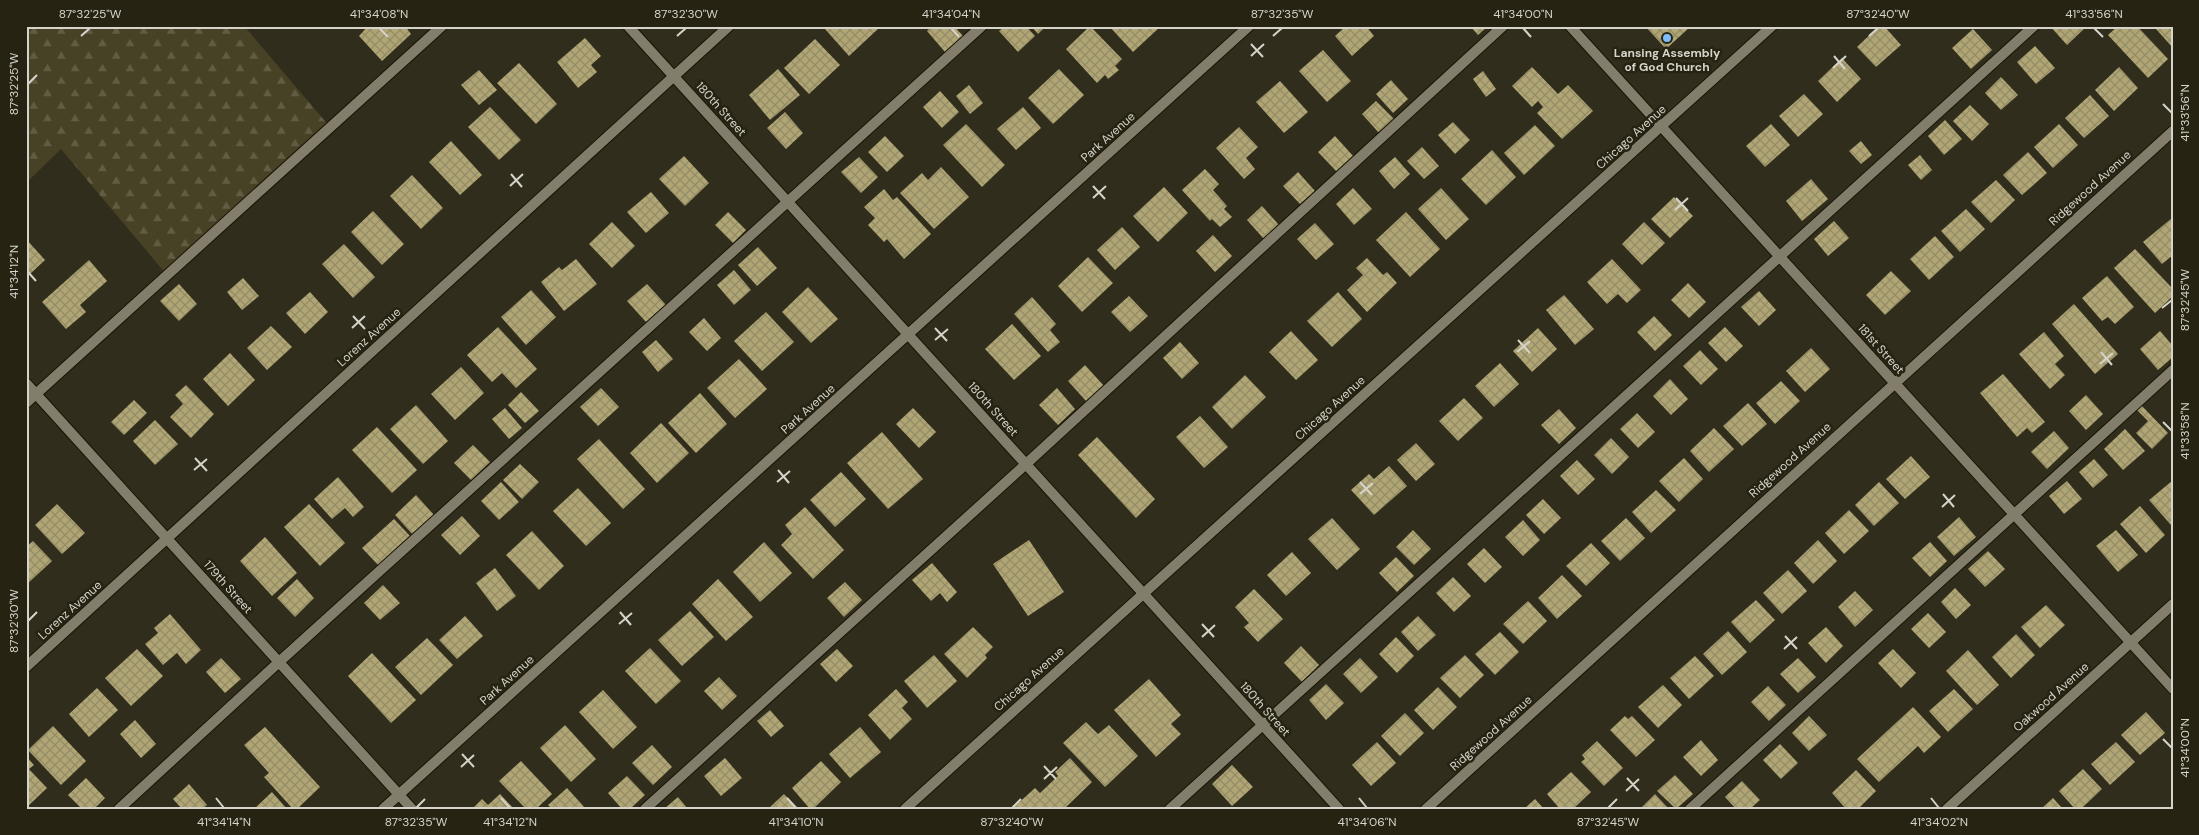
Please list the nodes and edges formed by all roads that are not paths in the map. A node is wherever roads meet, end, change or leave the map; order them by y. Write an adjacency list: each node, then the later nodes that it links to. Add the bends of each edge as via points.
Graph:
1 (442, 26): 19 (street)
2 (628, 26): 10 (street, 180th Street)
3 (729, 26): 10 (street, Lorenz Avenue)
4 (982, 26): 13 (street)
5 (1249, 26): 15 (street, Park Avenue)
6 (1503, 26): 21 (street)
7 (1570, 26): 11 (street, 181st Street)
8 (1772, 26): 11 (street, Chicago Avenue)
9 (2034, 26): 14 (street)
10 (674, 76): 13 (street, 180th Street); 23 (street, Lorenz Avenue)
11 (1661, 127): 14 (street, 181st Street); 24 (street, Chicago Avenue)
12 (2173, 131): 18 (street, Ridgewood Avenue)
13 (788, 202): 15 (street, 180th Street); 27 (street)
14 (1779, 256): 18 (street, 181st Street); 30 (street)
15 (909, 335): 21 (street, 180th Street); 31 (street, Park Avenue)
16 (2173, 370): 22 (street)
17 (26, 382): 19 (street, 179th Street)
18 (1894, 382): 22 (street, 181st Street); 39 (street, Ridgewood Avenue)
19 (36, 394): 20 (street); 23 (street, 179th Street)
20 (26, 403)
21 (1026, 464): 24 (street, 180th Street); 35 (street)
22 (2013, 514): 26 (street, 181st Street); 40 (street)
23 (167, 538): 27 (street, 179th Street); 28 (street, Lorenz Avenue)
24 (1143, 592): 30 (street, 180th Street); 36 (street, Chicago Avenue)
25 (2173, 604): 26 (street, Oakwood Avenue)
26 (2130, 642): 29 (street, 181st Street); 41 (street, Oakwood Avenue)
27 (279, 662): 31 (street, 179th Street); 32 (street)
28 (26, 667)
29 (2173, 689)
30 (1263, 725): 37 (street); 38 (street, 180th Street)
31 (399, 794): 33 (street, Park Avenue); 34 (street, 179th Street)
32 (119, 809)
33 (383, 809)
34 (412, 809)
35 (644, 809)
36 (905, 809)
37 (1170, 809)
38 (1340, 809)
39 (1426, 809)
40 (1690, 809)
41 (1947, 809)

